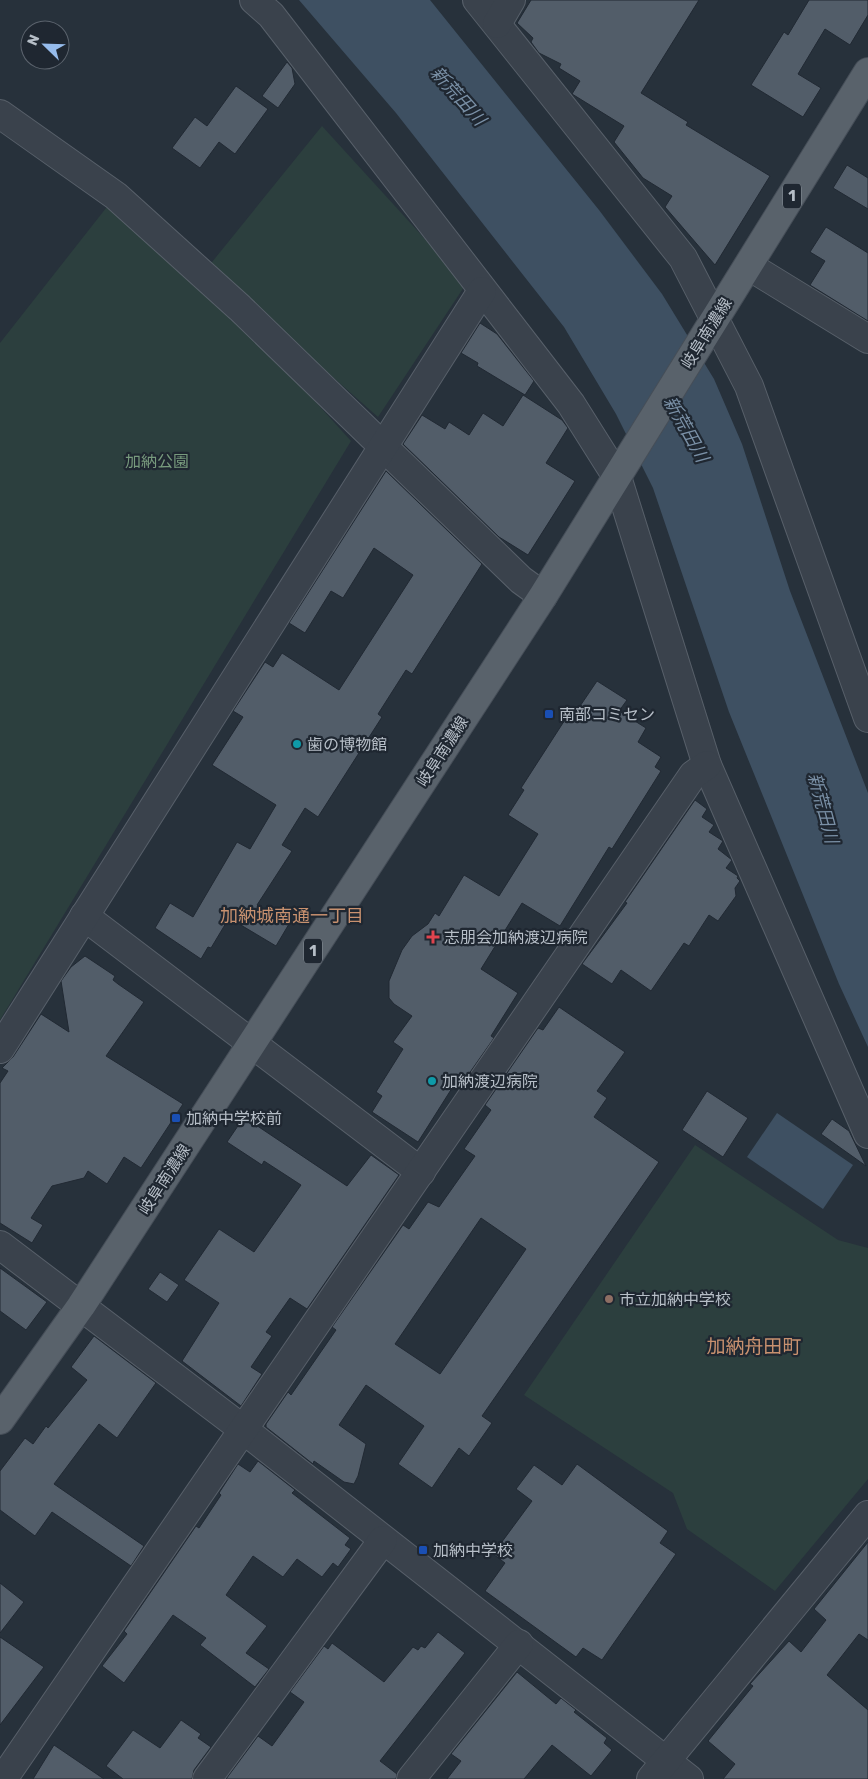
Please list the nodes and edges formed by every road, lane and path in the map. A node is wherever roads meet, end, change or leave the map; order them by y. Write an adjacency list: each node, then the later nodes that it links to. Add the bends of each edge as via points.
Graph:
1 (254, 0): 8 (street, via 270,16)
2 (477, 0): 4 (street)
3 (511, 0): 4 (street)
4 (497, 24): 9 (street, via 682,258)
5 (868, 72): 7 (main road, 岐阜南濃線 / 1)
6 (0, 114): 11 (street, via 116,196 240,308)
7 (749, 266): 9 (main road, 岐阜南濃線 / 1); 10 (street)
8 (482, 291): 11 (street); 12 (street, via 570,404)
9 (715, 319): 12 (main road, 岐阜南濃線 / 1); 14 (street, via 749,386)
10 (868, 339)
11 (384, 448): 13 (street, via 521,580); 16 (street)
12 (617, 477): 13 (main road, 岐阜南濃線 / 1); 15 (street)
13 (543, 596): 17 (main road, 岐阜南濃線 / 1)
14 (868, 716)
15 (707, 765): 19 (street); 20 (street, via 693,775)
16 (84, 916): 17 (street); 18 (street)
17 (252, 1044): 20 (street); 22 (main road, 岐阜南濃線 / 1)
18 (0, 1049)
19 (868, 1134)
20 (421, 1172): 24 (street)
21 (0, 1245): 22 (street)
22 (81, 1306): 23 (main road, 岐阜南濃線 / 1); 24 (street)
23 (0, 1420)
24 (244, 1430): 26 (street); 29 (street)
25 (868, 1515): 28 (street)
26 (383, 1540): 27 (street); 30 (street)
27 (519, 1644): 28 (street); 31 (street)
28 (658, 1770): 32 (street)
29 (3, 1779)
30 (207, 1779)
31 (411, 1779)
32 (690, 1779)

